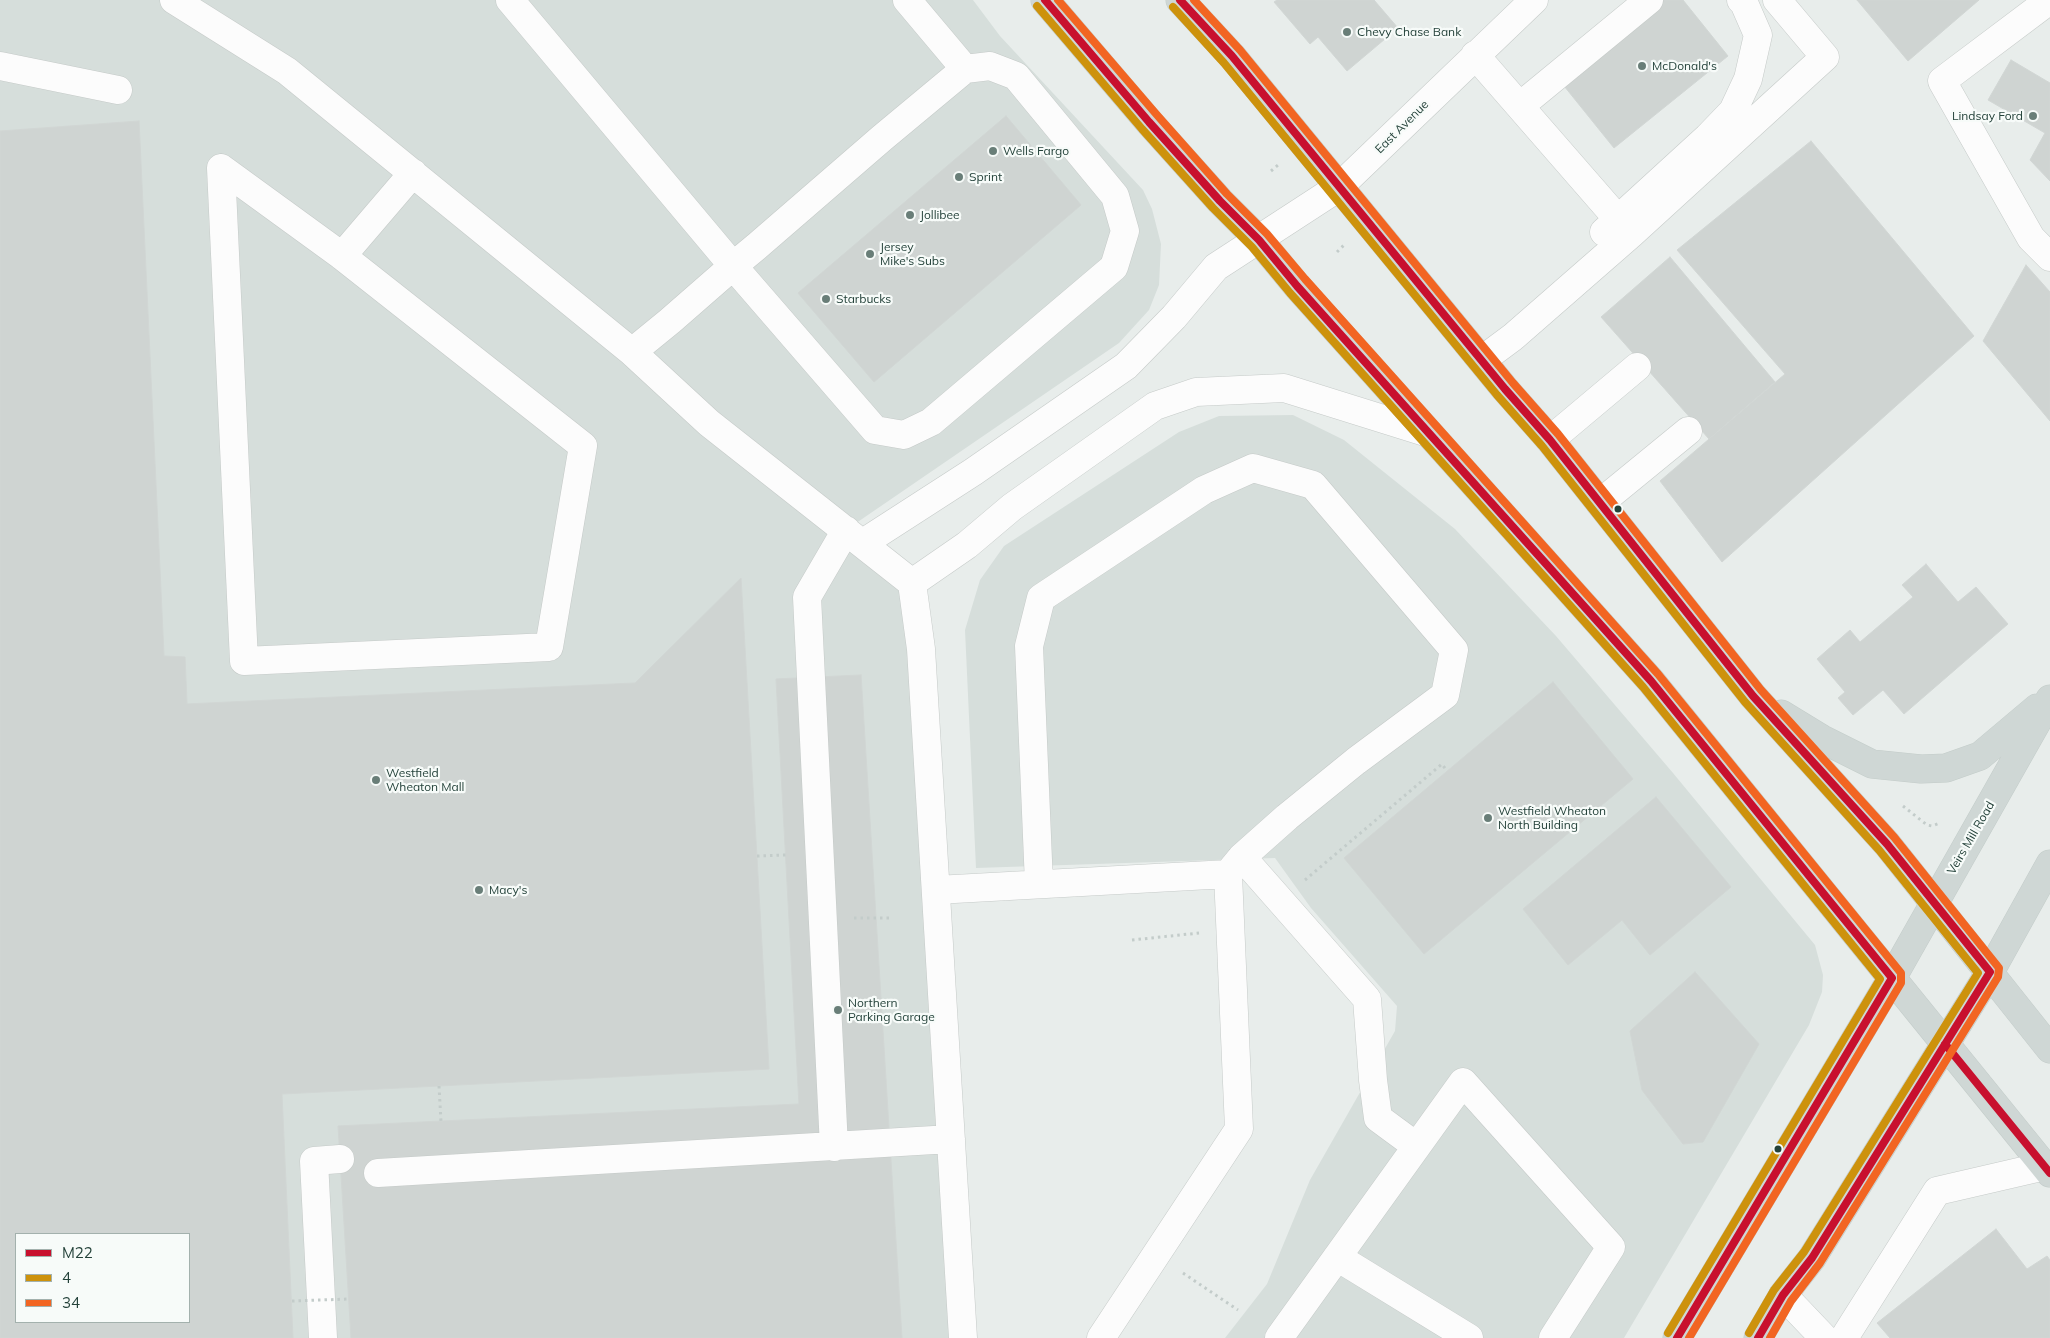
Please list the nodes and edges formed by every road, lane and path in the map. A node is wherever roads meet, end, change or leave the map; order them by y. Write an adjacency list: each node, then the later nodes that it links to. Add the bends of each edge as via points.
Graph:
1 (174, 0): 16 (street, via 286,71)
2 (510, 0): 22 (street)
3 (907, 0): 13 (street)
4 (1045, 0): 19 (main road, via 1149,122)
5 (1180, 0): 17 (main road, via 1232,56)
6 (1649, 0): 15 (street)
7 (1741, 0): 18 (street, via 1758,35 1748,79 1733,111)
8 (1777, 0): 18 (street, via 1825,57)
9 (2046, 0): 21 (street, via 1942,81 2031,238)
10 (1517, 6): 11 (street, East Avenue)
11 (1475, 54): 15 (street); 17 (street, East Avenue)
12 (0, 66): 14 (street)
13 (977, 68): 22 (street); 22 (street, via 1016,76 1115,196 1125,231 1114,267 931,422 904,435 875,430)
14 (118, 90)
15 (1520, 106): 18 (street)
16 (413, 173): 20 (street); 23 (street)
17 (1339, 187): 19 (street, East Avenue); 24 (main road)
18 (1626, 227): 24 (street, via 1513,337)
19 (1259, 240): 27 (main road); 30 (street, East Avenue, via 1216,267 1174,317 1126,366 973,472)
20 (342, 256): 20 (street, via 221,168 244,662 549,647 583,446)
21 (2050, 257)
22 (733, 266): 23 (street)
23 (632, 352): 30 (street, via 709,423)
24 (1482, 360): 28 (main road)
25 (1637, 367): 28 (street)
26 (1688, 431): 29 (street)
27 (1428, 433): 31 (street, via 1284,388 1196,392 1155,406 1012,507); 48 (main road, via 1651,681)
28 (1550, 440): 29 (main road)
29 (1600, 503): 32 (main road)
30 (855, 537): 31 (street); 55 (street, via 807,597)
31 (912, 583): 43 (street, via 921,649)
32 (1753, 696): 33 (main road, via 1822,740 1872,764 1921,769 1946,768 1980,756); 44 (main road, via 1886,844)
33 (2050, 698): 44 (main road, Veirs Mill Road)
34 (1447, 771): 42 (path, via 1442,764)
35 (1904, 806): 36 (path, via 1927,825 1940,824)
36 (1944, 816)
37 (786, 855): 38 (path)
38 (757, 856)
39 (2050, 864): 47 (main road)
40 (1235, 866): 41 (street); 41 (street, via 1287,817 1356,760 1445,695 1454,650 1313,485 1253,468 1204,490 1042,598 1029,646); 54 (street, via 1367,999 1378,1118); 67 (street, via 1238,1129)
41 (1039, 884): 43 (street)
42 (1299, 885)
43 (936, 890): 53 (street)
44 (1934, 903): 47 (main road); 48 (main road, Veirs Mill Road)
45 (846, 917): 46 (path)
46 (890, 918)
47 (1990, 972): 49 (main road); 50 (main road)
48 (1892, 978): 49 (main road); 71 (main road, Veirs Mill Road)
49 (1945, 1044): 57 (main road); 61 (main road, via 1812,1258)
50 (2050, 1049)
51 (439, 1086): 52 (path)
52 (441, 1122)
53 (951, 1139): 55 (street); 66 (street)
54 (1416, 1146): 59 (street); 70 (street, via 1463,1082 1612,1247)
55 (834, 1147): 58 (street)
56 (340, 1160): 65 (street, via 314,1161)
57 (2047, 1170): 74 (street, via 1937,1191)
58 (378, 1173)
59 (1337, 1258): 68 (street); 69 (street)
60 (1188, 1276): 64 (path)
61 (1783, 1295): 72 (main road); 73 (street)
62 (349, 1299): 63 (path, bridge)
63 (292, 1301)
64 (1238, 1310)
65 (323, 1338)
66 (963, 1338)
67 (1100, 1338)
68 (1279, 1338)
69 (1469, 1338)
70 (1553, 1338)
71 (1677, 1338)
72 (1758, 1338)
73 (1824, 1338)
74 (1844, 1338)

